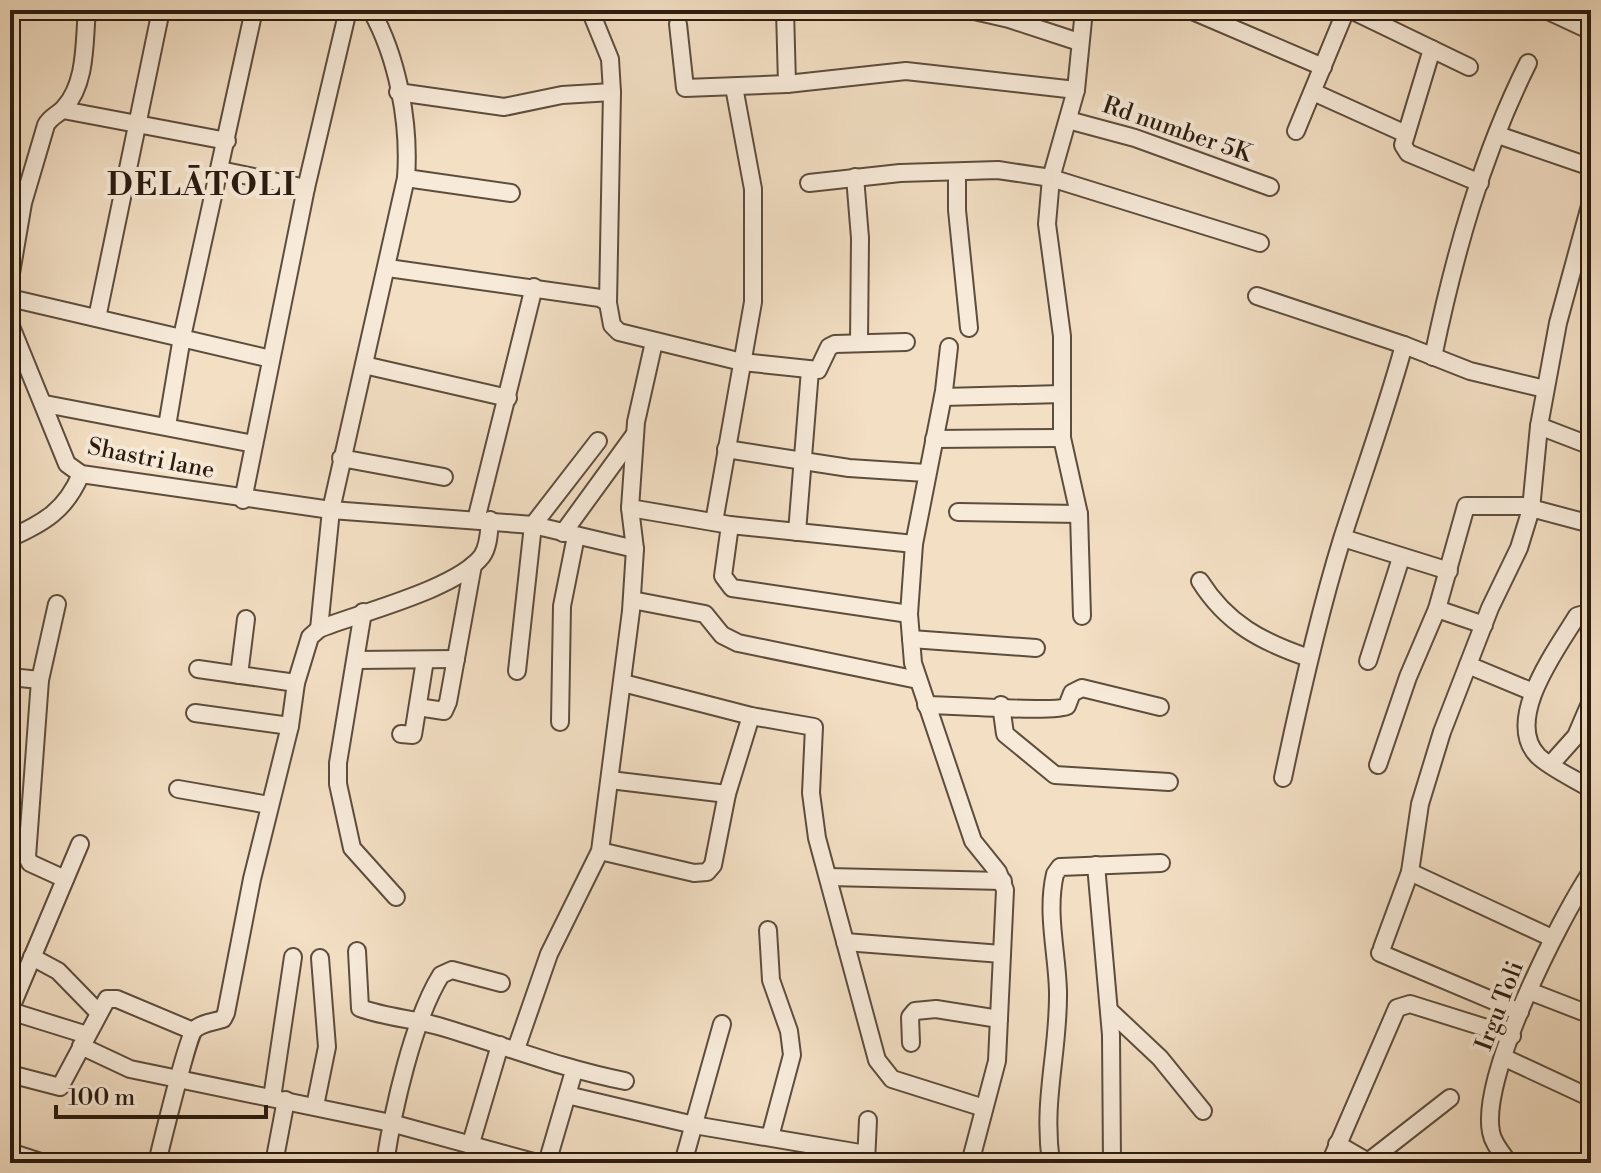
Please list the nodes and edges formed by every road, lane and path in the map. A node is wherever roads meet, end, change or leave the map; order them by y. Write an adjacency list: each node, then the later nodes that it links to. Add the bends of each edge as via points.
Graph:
1 (87, 10): 26 (street, via 81,73)
2 (161, 10): 28 (street)
3 (254, 10): 32 (street)
4 (348, 10): 42 (street)
5 (371, 10): 23 (street)
6 (590, 10): 24 (street, via 610,59)
7 (785, 10): 20 (street)
8 (970, 10): 15 (street)
9 (1084, 10): 15 (street)
10 (1190, 10): 18 (street)
11 (1348, 10): 16 (street); 18 (street)
12 (1546, 10): 14 (street)
13 (678, 24): 21 (street, via 685,88)
14 (1591, 31)
15 (1079, 42): 22 (street)
16 (1432, 49): 19 (street); 30 (street)
17 (1528, 63): 31 (street)
18 (1323, 67): 25 (street)
19 (1469, 67)
20 (787, 84): 21 (street); 22 (street, via 906,71)
21 (734, 87): 64 (street, via 753,189 753,302)
22 (1076, 90): 27 (street)
23 (398, 92): 24 (street, via 504,107); 37 (street, via 408,148)
24 (612, 92): 52 (street)
25 (1313, 92): 29 (street); 30 (street)
26 (63, 110): 28 (street); 48 (street, via 46,125 23,203)
27 (1068, 120): 38 (street); 41 (street, Rd number 5K, via 1135,138)
28 (136, 125): 32 (street); 53 (street)
29 (1296, 131)
30 (1406, 134): 40 (street, via 1403,145 1408,153)
31 (1498, 135): 33 (street); 40 (street)
32 (227, 141): 34 (street)
33 (1591, 167)
34 (220, 170): 42 (street); 56 (street)
35 (957, 173): 36 (street); 38 (street, via 998,170); 55 (street)
36 (855, 177): 39 (street); 58 (street)
37 (406, 178): 43 (street); 47 (street)
38 (1051, 178): 46 (street); 68 (street, via 1047,224 1062,336)
39 (809, 183)
40 (1480, 183): 62 (street, via 1453,261)
41 (1270, 187)
42 (306, 188): 63 (street)
43 (511, 193)
44 (1591, 202): 45 (street)
45 (1586, 237): 67 (street)
46 (1260, 243)
47 (388, 268): 49 (street); 65 (street)
48 (10, 279)
49 (534, 287): 52 (street); 70 (street)
50 (1257, 296): 60 (street)
51 (10, 298): 53 (street)
52 (608, 303): 57 (street, via 612,325 619,332)
53 (97, 318): 56 (street)
54 (10, 324): 71 (street, Shastri lane)
55 (969, 328)
56 (182, 337): 63 (street); 72 (street)
57 (654, 342): 64 (street); 74 (street)
58 (859, 342): 59 (street); 66 (street, via 829,347 818,370)
59 (906, 342)
60 (1404, 345): 62 (street); 99 (street)
61 (949, 347): 69 (street)
62 (1433, 357): 67 (street)
63 (271, 359): 78 (street)
64 (742, 362): 66 (street); 80 (street)
65 (364, 365): 70 (street); 81 (street)
66 (810, 370): 82 (street)
67 (1545, 389): 73 (street)
68 (1062, 394): 69 (street); 75 (street)
69 (943, 397): 76 (street)
70 (508, 398): 92 (street)
71 (45, 404): 72 (street); 84 (street, Shastri lane, via 67,464)
72 (167, 426): 78 (street)
73 (1539, 426): 79 (street); 88 (street)
74 (635, 433): 87 (street); 97 (street)
75 (1062, 438): 76 (street); 91 (street)
76 (934, 439): 83 (street)
77 (598, 441): 95 (street)
78 (254, 444): 86 (street)
79 (1591, 446)
80 (726, 449): 82 (street); 93 (street)
81 (341, 458): 85 (street); 89 (street)
82 (802, 462): 83 (street); 96 (street)
83 (926, 473): 100 (street)
84 (81, 474): 86 (street, Shastri lane); 98 (street, via 45,523)
85 (444, 477)
86 (243, 500): 89 (street, Shastri lane)
87 (630, 508): 93 (street); 101 (street)
88 (1531, 509): 94 (street); 104 (street, via 1466,506); 114 (street)
89 (331, 510): 92 (street, Shastri lane); 115 (street)
90 (958, 512): 91 (street)
91 (1079, 514): 112 (street)
92 (483, 520): 95 (street, Shastri lane); 103 (street, via 484,553)
93 (722, 524): 96 (street); 111 (street, via 723,576 732,588)
94 (1591, 524)
95 (533, 525): 97 (street, Shastri lane); 125 (street)
96 (797, 532): 100 (street)
97 (569, 534): 101 (street, Shastri lane); 140 (street)
98 (10, 538)
99 (1343, 538): 102 (street); 118 (street)
100 (914, 544): 111 (street)
101 (635, 549): 106 (street)
102 (1401, 558): 104 (street); 122 (street)
103 (473, 565): 109 (street, via 406,599); 119 (street)
104 (1449, 571): 108 (street)
105 (1200, 581): 118 (street, via 1211,600 1244,630)
106 (632, 600): 129 (street, via 705,614 722,635 738,643); 131 (street)
107 (57, 604): 128 (street)
108 (1437, 609): 114 (street); 144 (street)
109 (363, 612): 115 (street); 120 (street)
110 (1591, 612): 132 (street, via 1577,616)
111 (909, 614): 116 (street)
112 (1082, 616)
113 (246, 619): 126 (street)
114 (1484, 625): 123 (street)
115 (319, 629): 130 (street, via 310,637)
116 (911, 639): 117 (street); 129 (street)
117 (1036, 648)
118 (1309, 658): 145 (street)
119 (456, 659): 121 (street); 136 (street, via 444,711)
120 (356, 660): 121 (street); 161 (street, via 338,784 355,855)
121 (425, 660): 136 (street)
122 (1368, 661)
123 (1468, 665): 132 (street); 156 (street, via 1420,804)
124 (198, 669): 126 (street)
125 (517, 671)
126 (239, 675): 130 (street)
127 (10, 677): 128 (street)
128 (40, 680): 159 (street, via 27,857)
129 (918, 680): 134 (street)
130 (296, 683): 141 (street)
131 (623, 683): 139 (street); 146 (street)
132 (1533, 692): 143 (street, via 1526,733 1539,756)
133 (1591, 701): 143 (street, via 1576,736)
134 (926, 705): 135 (street); 160 (street, via 973,841)
135 (1001, 705): 137 (street, via 1063,709 1072,693 1082,688); 147 (street, via 1005,734 1055,775)
136 (418, 707): 142 (street, via 413,735)
137 (1160, 707)
138 (195, 713): 141 (street)
139 (751, 716): 150 (street); 158 (street, via 814,727 811,793)
140 (560, 722)
141 (290, 726): 151 (street)
142 (401, 734)
143 (1551, 764): 149 (street)
144 (1378, 765)
145 (1283, 778)
146 (610, 780): 150 (street); 153 (street)
147 (1169, 782)
148 (178, 789): 151 (street)
149 (1591, 789)
150 (727, 794): 153 (street, via 713,865 707,872)
151 (269, 805): 180 (street, via 223,1019)
152 (80, 844): 159 (street)
153 (600, 851): 184 (street)
154 (1161, 863): 155 (street)
155 (1096, 865): 173 (street); 213 (street, via 1060,867 1053,883 1058,989 1046,1123)
156 (1410, 872): 163 (street); 175 (street, via 1381,951)
157 (1591, 872): 163 (street, Irgu Toli)
158 (828, 877): 160 (street); 164 (street)
159 (65, 879): 167 (street)
160 (1003, 881): 166 (street)
161 (396, 897)
162 (768, 930): 200 (street, via 771,980 792,1055)
163 (1552, 938): 171 (street, Irgu Toli)
164 (845, 942): 166 (street); 195 (street, via 882,1070 892,1079)
165 (357, 951): 178 (street, via 360,1008)
166 (1002, 954): 177 (street)
167 (32, 957): 172 (street); 174 (street, via 58,971)
168 (293, 957): 193 (street)
169 (320, 958): 194 (street, via 327,1047)
170 (501, 983): 178 (street, via 445,971)
171 (1529, 991): 175 (street, Irgu Toli); 176 (street)
172 (10, 1010): 182 (street)
173 (1110, 1011): 196 (street, via 1160,1058); 214 (street)
174 (98, 1012): 180 (street, via 107,999 117,999); 182 (street)
175 (1520, 1012): 181 (street, Irgu Toli)
176 (1591, 1015)
177 (999, 1019): 183 (street, via 915,1011 910,1017); 195 (street, via 997,1061)
178 (422, 1021): 184 (street); 198 (street)
179 (722, 1024): 199 (street)
180 (193, 1031): 188 (street)
181 (1512, 1036): 185 (street, Irgu Toli); 201 (street, via 1418,1006 1397,1008)
182 (84, 1040): 187 (street, via 60,1087); 188 (street, via 130,1069)
183 (911, 1043)
184 (508, 1047): 186 (street); 202 (street)
185 (1505, 1058): 192 (street); 216 (street, Irgu Toli, via 1490,1129)
186 (574, 1071): 189 (street); 190 (street)
187 (10, 1074)
188 (181, 1080): 193 (street); 206 (street)
189 (625, 1081)
190 (567, 1095): 199 (street); 210 (street)
191 (1450, 1098): 201 (street, via 1368,1162)
192 (1591, 1098)
193 (279, 1099): 194 (street); 207 (street)
194 (315, 1106): 198 (street)
195 (984, 1108): 212 (street)
196 (1203, 1111)
197 (868, 1120): 204 (street)
198 (391, 1123): 202 (street); 208 (street)
199 (694, 1125): 200 (street); 211 (street)
200 (770, 1137): 204 (street)
201 (1338, 1140): 215 (street)
202 (471, 1143): 209 (street)
203 (10, 1152): 205 (street)
204 (866, 1158)
205 (44, 1163)
206 (157, 1163)
207 (274, 1163)
208 (385, 1163)
209 (537, 1163)
210 (547, 1163)
211 (683, 1163)
212 (970, 1163)
213 (1051, 1163)
214 (1112, 1163)
215 (1330, 1163)
216 (1509, 1163)

